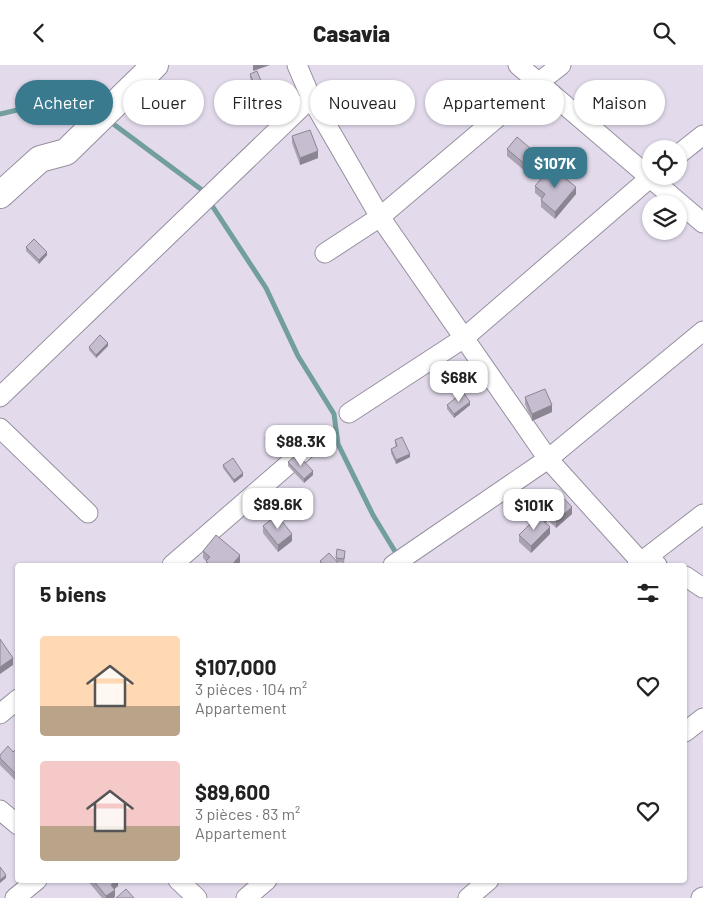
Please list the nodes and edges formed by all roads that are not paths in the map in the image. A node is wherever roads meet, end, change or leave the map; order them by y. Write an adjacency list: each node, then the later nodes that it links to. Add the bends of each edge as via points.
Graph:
1 (155, 65): 17 (street, via 66,152 40,159)
2 (297, 65): 7 (street)
3 (518, 65): 5 (street)
4 (562, 65): 6 (street)
5 (535, 80)
6 (542, 80)
7 (310, 96)
8 (310, 99): 23 (street)
9 (564, 105): 14 (street)
10 (327, 125): 18 (street)
11 (488, 125): 18 (street)
12 (703, 135): 13 (street)
13 (687, 148)
14 (642, 170)
15 (642, 185): 22 (street)
16 (660, 185): 19 (street)
17 (0, 195)
18 (380, 217): 20 (street); 22 (street)
19 (703, 223)
20 (325, 253)
21 (703, 331): 27 (street)
22 (464, 338): 24 (street); 27 (street)
23 (0, 397)
24 (349, 413)
25 (0, 428): 28 (street)
26 (320, 437): 30 (street)
27 (548, 459): 31 (street); 32 (street)
28 (88, 513)
29 (703, 514): 33 (street)
30 (174, 563)
31 (396, 563)
32 (644, 563)
33 (646, 563)
34 (687, 577): 35 (street)
35 (703, 588)
36 (15, 702): 37 (street)
37 (0, 714)
38 (703, 718): 39 (street)
39 (687, 730)
40 (33, 883): 44 (street)
41 (181, 883): 45 (street)
42 (264, 883): 46 (street)
43 (486, 883): 47 (street)
44 (15, 898)
45 (197, 898)
46 (246, 898)
47 (468, 898)

